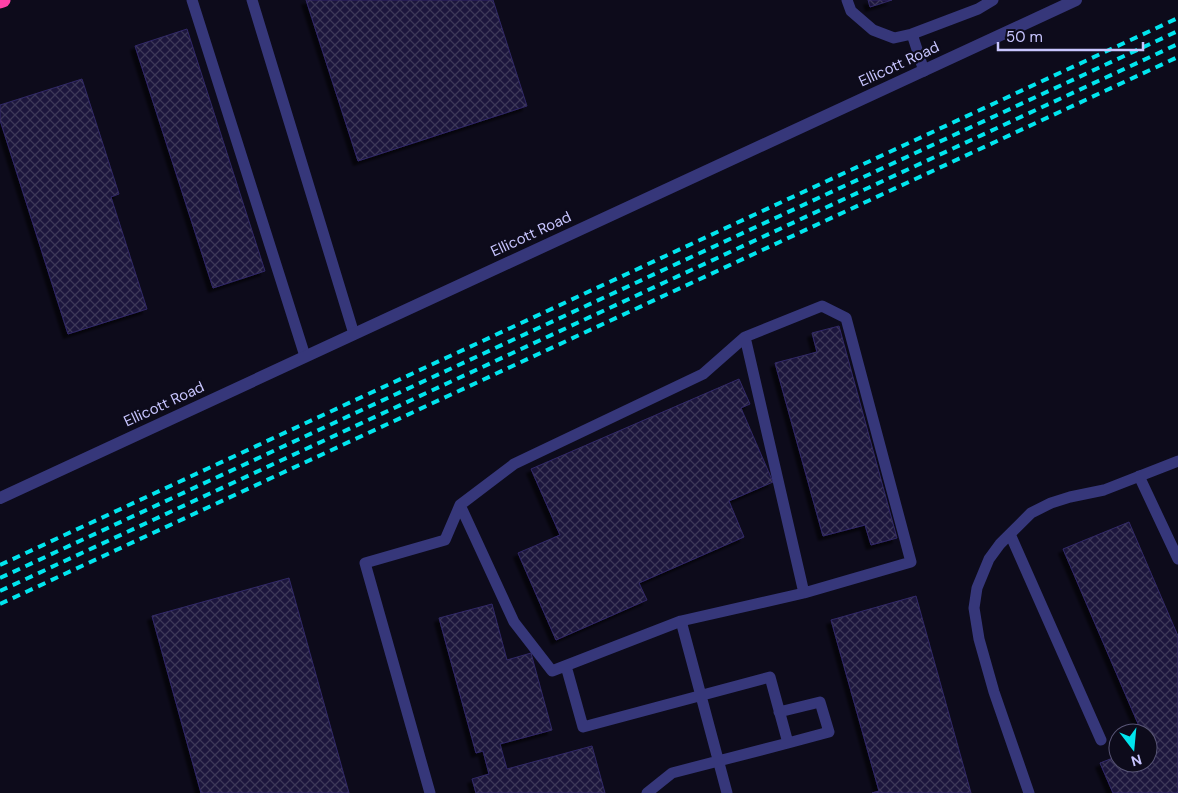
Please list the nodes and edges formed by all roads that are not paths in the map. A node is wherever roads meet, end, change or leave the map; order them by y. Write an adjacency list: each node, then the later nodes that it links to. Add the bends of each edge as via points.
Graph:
1 (192, 0): 10 (lane)
2 (252, 0): 8 (lane)
3 (847, 0): 6 (lane, via 851,11 872,30 894,38)
4 (993, 0): 6 (lane)
5 (1076, 0): 7 (street, Ellicott Road)
6 (912, 34): 7 (lane)
7 (924, 71): 8 (street, Ellicott Road)
8 (354, 334): 10 (street, Ellicott Road)
9 (745, 337): 14 (lane, via 704,374 514,464); 17 (lane); 17 (lane, via 822,306 846,318 911,562)
10 (305, 356): 13 (street, Ellicott Road)
11 (1178, 461): 12 (lane)
12 (1139, 476): 15 (lane, via 1104,490 1051,503 1031,513); 16 (lane)
13 (0, 498)
14 (460, 505): 19 (lane, via 514,622 552,671); 25 (lane, via 445,540 366,563)
15 (1010, 534): 22 (lane); 28 (lane, via 989,559 977,588 974,608 994,692)
16 (1178, 559)
17 (804, 593): 18 (lane)
18 (681, 621): 19 (lane); 20 (lane)
19 (566, 666): 20 (lane, via 584,727)
20 (701, 695): 21 (lane, via 770,677); 24 (lane)
21 (779, 712): 23 (lane); 23 (lane, via 820,702 828,732)
22 (1101, 740)
23 (788, 743): 24 (lane)
24 (719, 761): 26 (lane, via 672,773); 27 (lane)
25 (430, 793)
26 (647, 793)
27 (727, 793)
28 (1029, 793)

